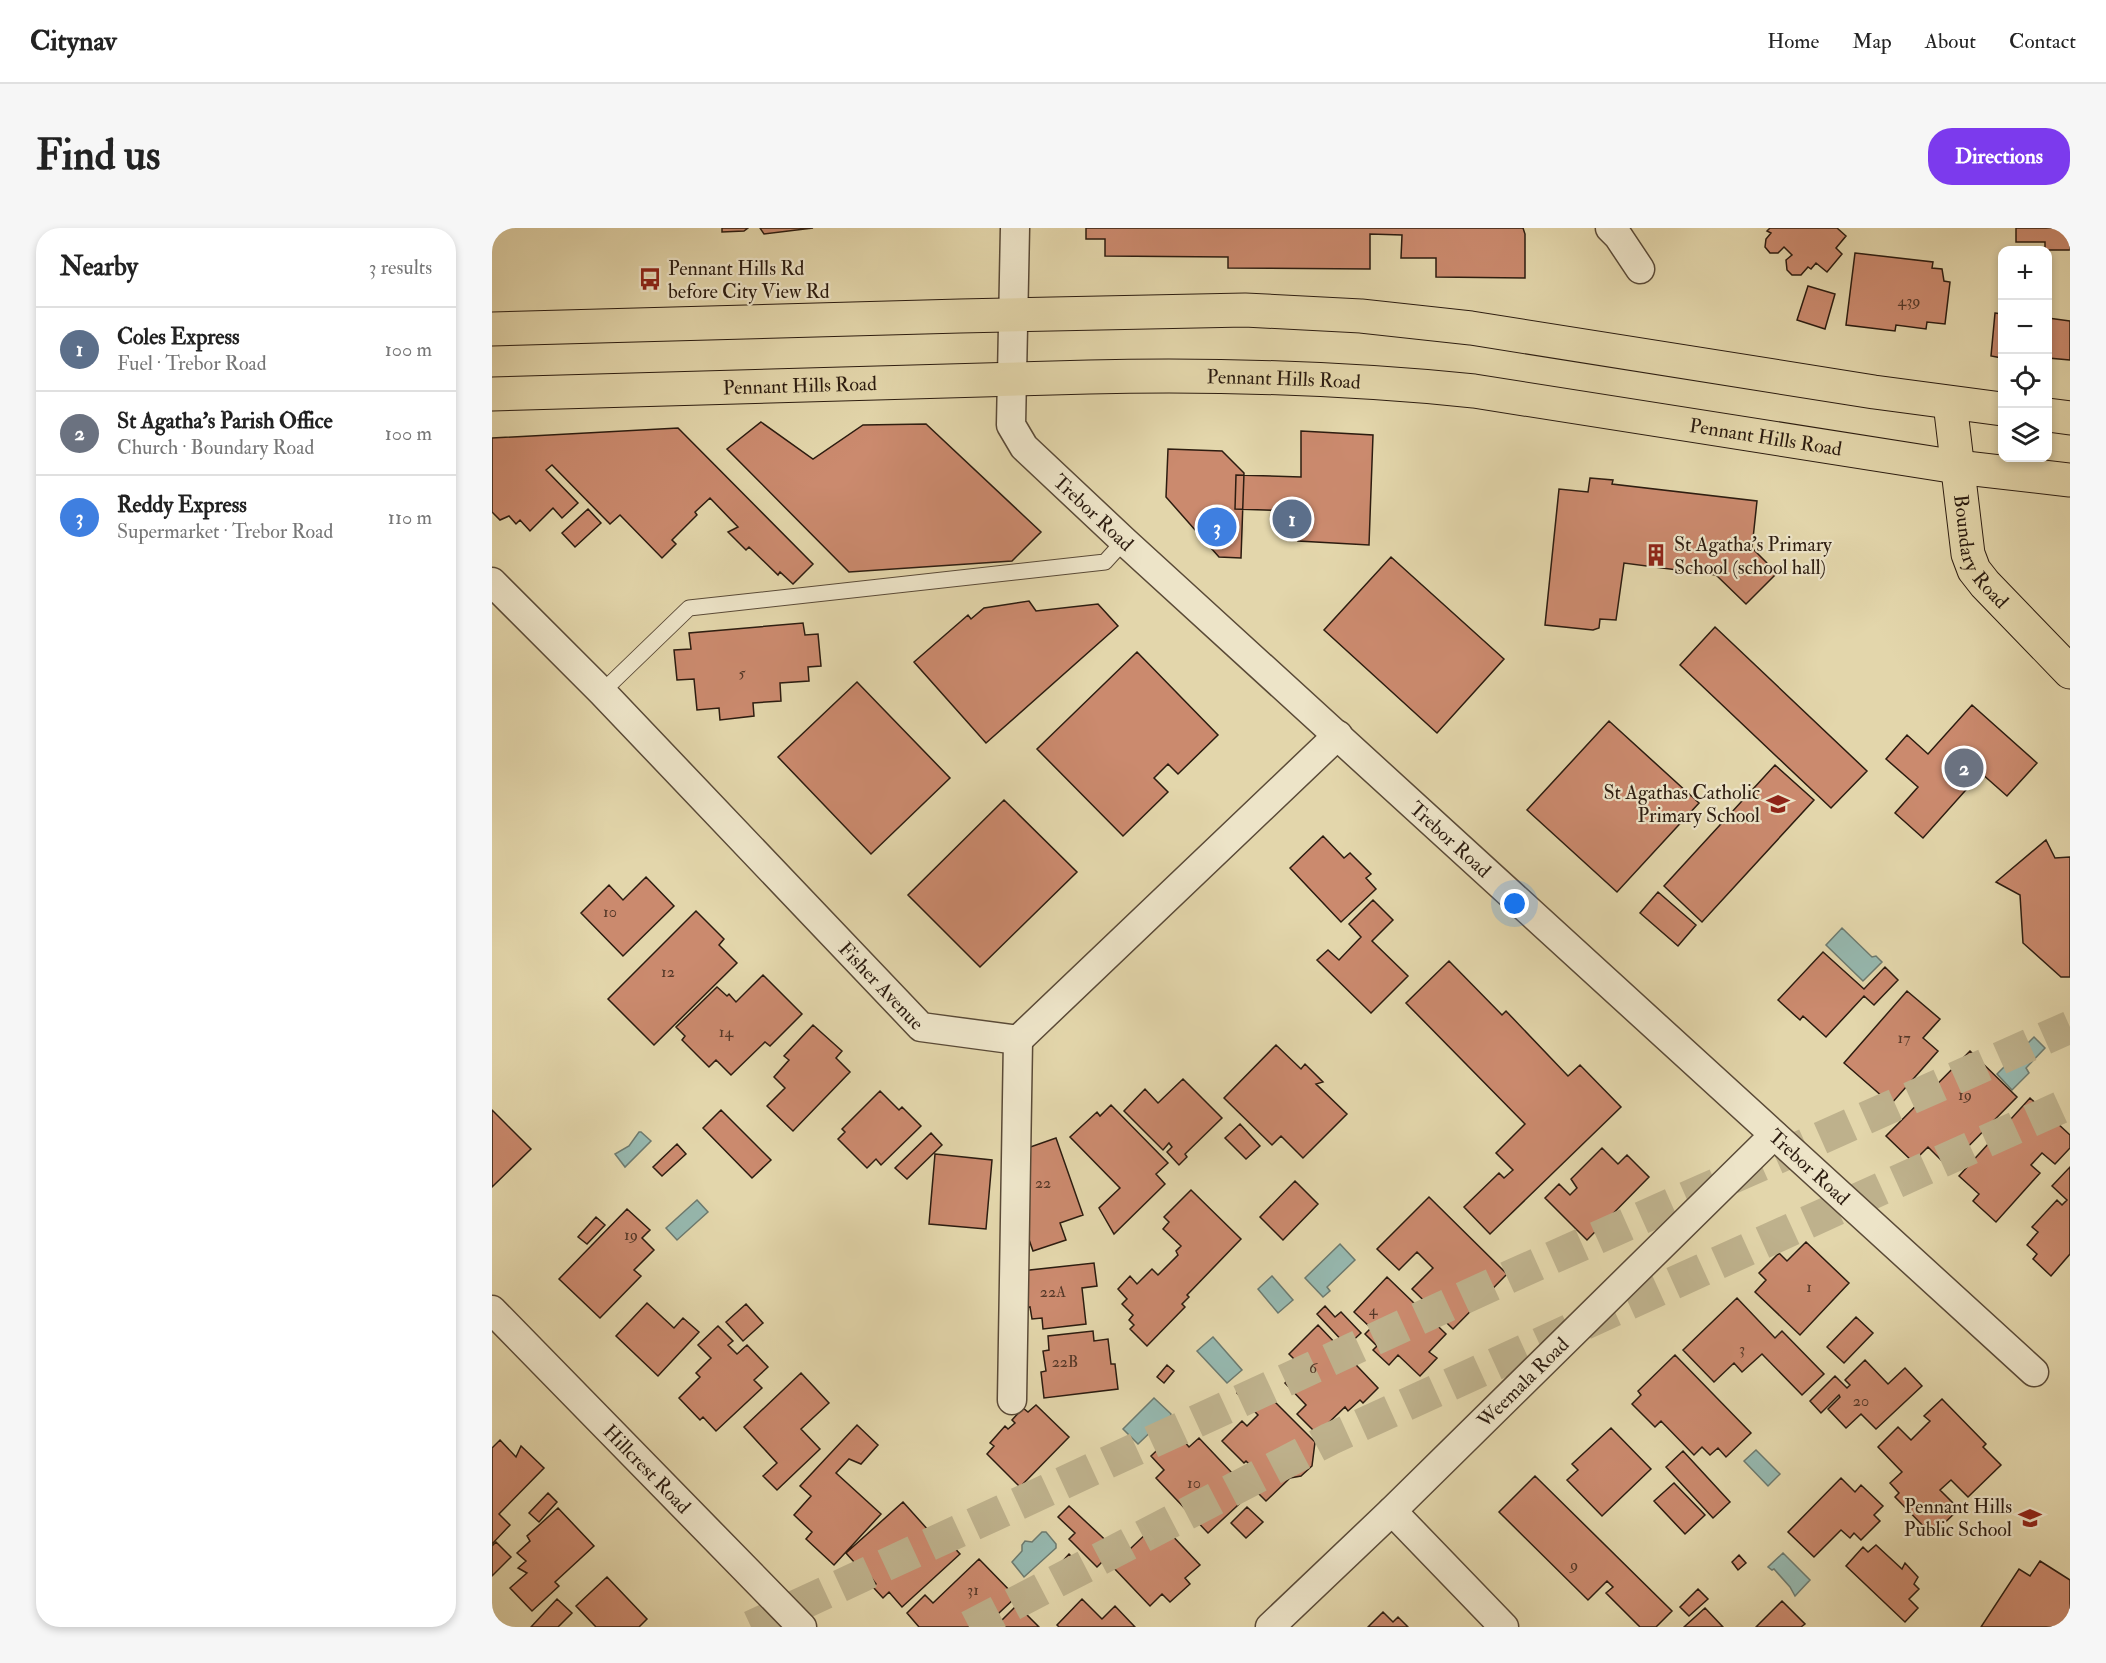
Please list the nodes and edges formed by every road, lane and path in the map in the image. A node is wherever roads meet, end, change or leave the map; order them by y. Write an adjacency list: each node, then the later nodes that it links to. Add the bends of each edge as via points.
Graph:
1 (1015, 228): 4 (street, Trebor Road)
2 (1610, 228): 3 (street)
3 (1640, 269)
4 (1014, 315): 5 (main road); 6 (street, Trebor Road); 8 (main road, via 1245,310 1361,316 1471,328)
5 (492, 329)
6 (1012, 379): 7 (main road, Pennant Hills Road); 12 (main road, Pennant Hills Road, via 1182,375 1415,385); 14 (street, Trebor Road, via 1011,425 1024,447)
7 (492, 394)
8 (1950, 403): 9 (main road); 12 (main road, Boundary Road)
9 (1998, 409)
10 (2052, 416): 11 (main road)
11 (2070, 418)
12 (1957, 467): 13 (main road, Pennant Hills Road); 16 (main road, Boundary Road, via 1968,554 1974,570)
13 (2070, 480)
14 (1124, 542): 17 (lane, via 1105,562 689,608); 18 (street, Trebor Road)
15 (492, 582): 17 (street, Fisher Avenue)
16 (2070, 672)
17 (602, 692): 19 (street, Fisher Avenue, via 921,1027)
18 (1338, 735): 19 (street); 20 (street, Trebor Road)
19 (1017, 1040): 23 (street)
20 (1774, 1134): 22 (street, Trebor Road); 24 (street, Weemala Road)
21 (492, 1310): 25 (street, Hillcrest Road)
22 (2034, 1372)
23 (1012, 1400)
24 (1392, 1511): 26 (street, Weemala Road); 27 (street)
25 (802, 1627)
26 (1270, 1627)
27 (1504, 1627)

